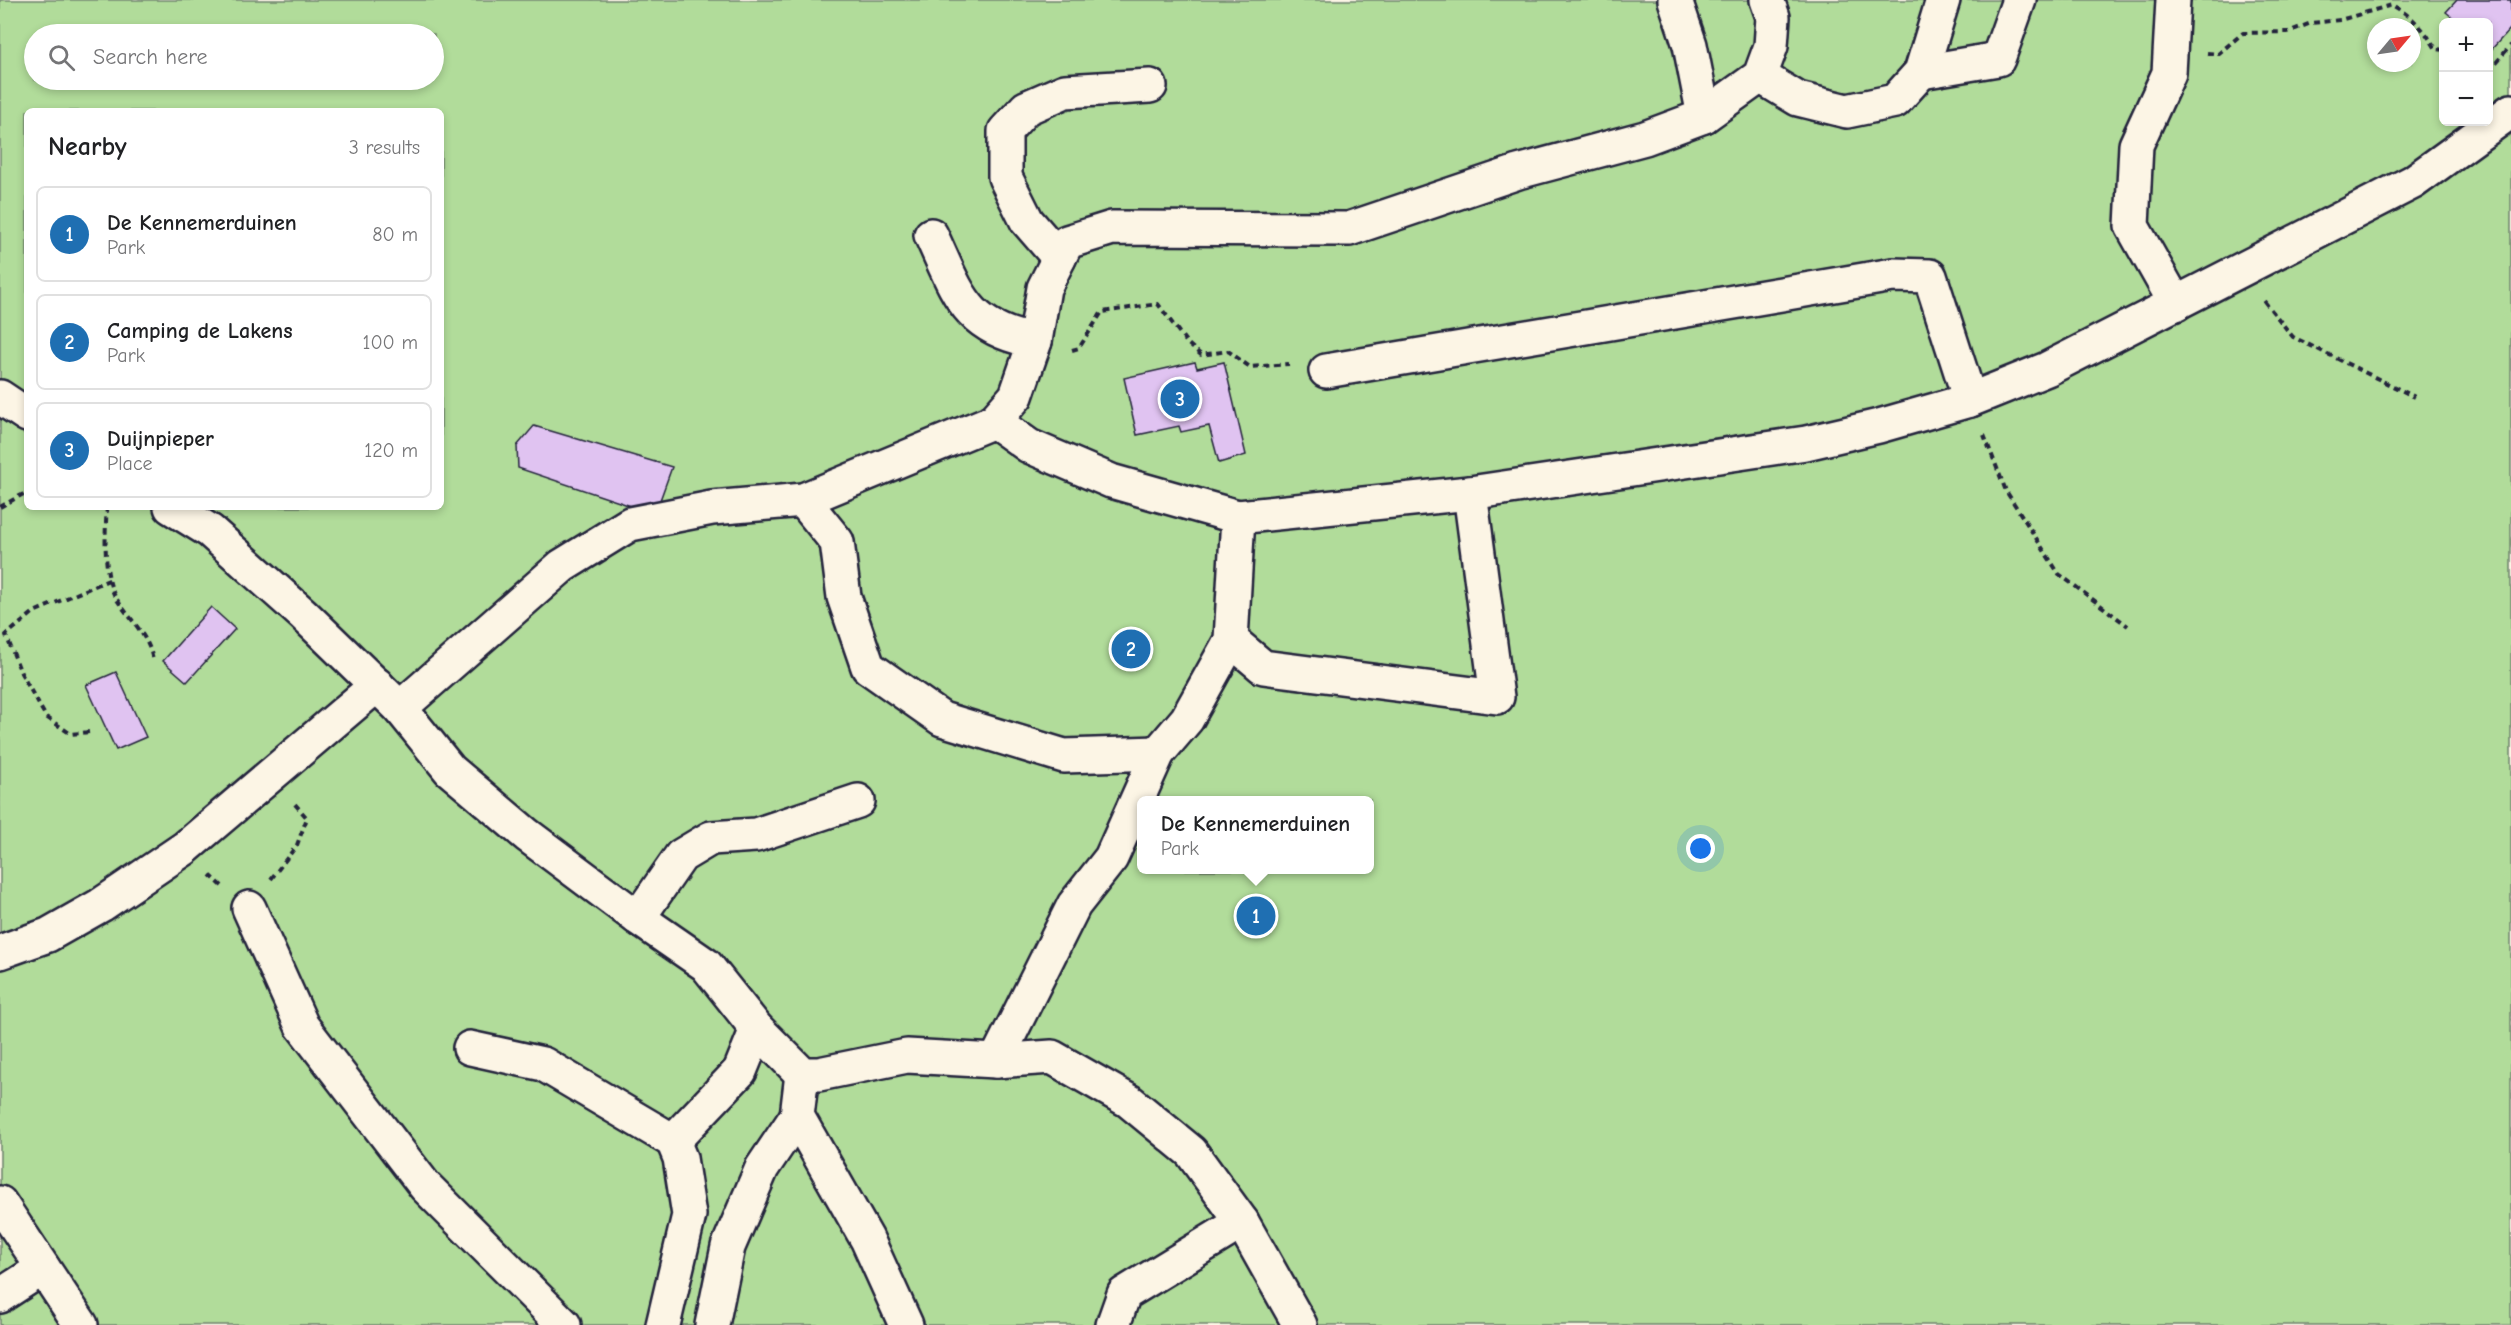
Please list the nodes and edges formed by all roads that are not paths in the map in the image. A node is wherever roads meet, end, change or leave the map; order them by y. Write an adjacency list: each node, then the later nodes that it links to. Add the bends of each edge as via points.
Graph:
1 (1675, 0): 10 (lane, via 1690,45)
2 (1767, 0): 7 (lane, via 1773,17 1771,46)
3 (1943, 0): 6 (lane)
4 (2019, 0): 6 (lane, via 1998,59)
5 (2172, 0): 13 (lane, via 2169,73 2136,146 2132,226)
6 (1921, 72): 7 (lane, via 1895,100 1847,111 1798,99)
7 (1760, 76): 10 (lane)
8 (1150, 86): 12 (lane, via 1065,91 1026,108 1005,131 1005,177 1027,221)
9 (2511, 111): 13 (lane, via 2413,182)
10 (1704, 116): 12 (lane, via 1645,138 1518,172 1349,229 1112,228 1067,242)
11 (931, 235): 14 (lane, via 957,290 977,320)
12 (1059, 258): 14 (lane, via 1044,288)
13 (2176, 304): 17 (lane, via 2047,369)
14 (1033, 349): 19 (lane, via 1016,396)
15 (1326, 371): 17 (lane, via 1893,275 1930,276)
16 (0, 396): 18 (lane)
17 (1970, 400): 20 (lane, via 1806,443)
18 (24, 413)
19 (993, 421): 21 (lane); 23 (lane, via 1029,446 1111,481)
20 (1470, 493): 23 (lane); 24 (lane, via 1497,697 1263,666)
21 (803, 500): 26 (lane, via 712,508 630,524 562,566); 27 (lane, via 837,542 844,597 868,667 942,719 1064,756)
22 (176, 510): 25 (lane, via 210,531)
23 (1238, 516): 24 (lane)
24 (1231, 640): 27 (lane, via 1186,719)
25 (377, 685): 26 (lane); 33 (lane, via 185,848 95,909 48,935)
26 (400, 708): 32 (lane, via 450,770 527,835)
27 (1158, 753): 28 (lane)
28 (1139, 796)
29 (1137, 800): 36 (lane, via 1111,858 1074,905)
30 (858, 801): 32 (lane, via 756,835 711,838 681,856)
31 (249, 908): 45 (lane, via 302,1026 425,1186)
32 (638, 918): 34 (lane, via 706,965)
33 (0, 951)
34 (757, 1029): 37 (lane); 39 (lane, via 740,1071)
35 (470, 1048): 39 (lane, via 543,1064)
36 (996, 1061): 37 (lane, via 907,1056); 41 (lane, via 1052,1057 1129,1101 1191,1152)
37 (802, 1074): 38 (lane)
38 (797, 1116): 47 (lane, via 762,1167 728,1247); 48 (lane, via 867,1239)
39 (673, 1142): 46 (lane, via 680,1158 689,1215)
40 (0, 1203): 42 (lane)
41 (1242, 1222): 49 (lane, via 1124,1294); 50 (lane)
42 (43, 1268): 43 (lane); 44 (lane)
43 (0, 1296)
44 (81, 1325)
45 (564, 1325)
46 (663, 1325)
47 (712, 1325)
48 (906, 1325)
49 (1113, 1325)
50 (1300, 1325)

